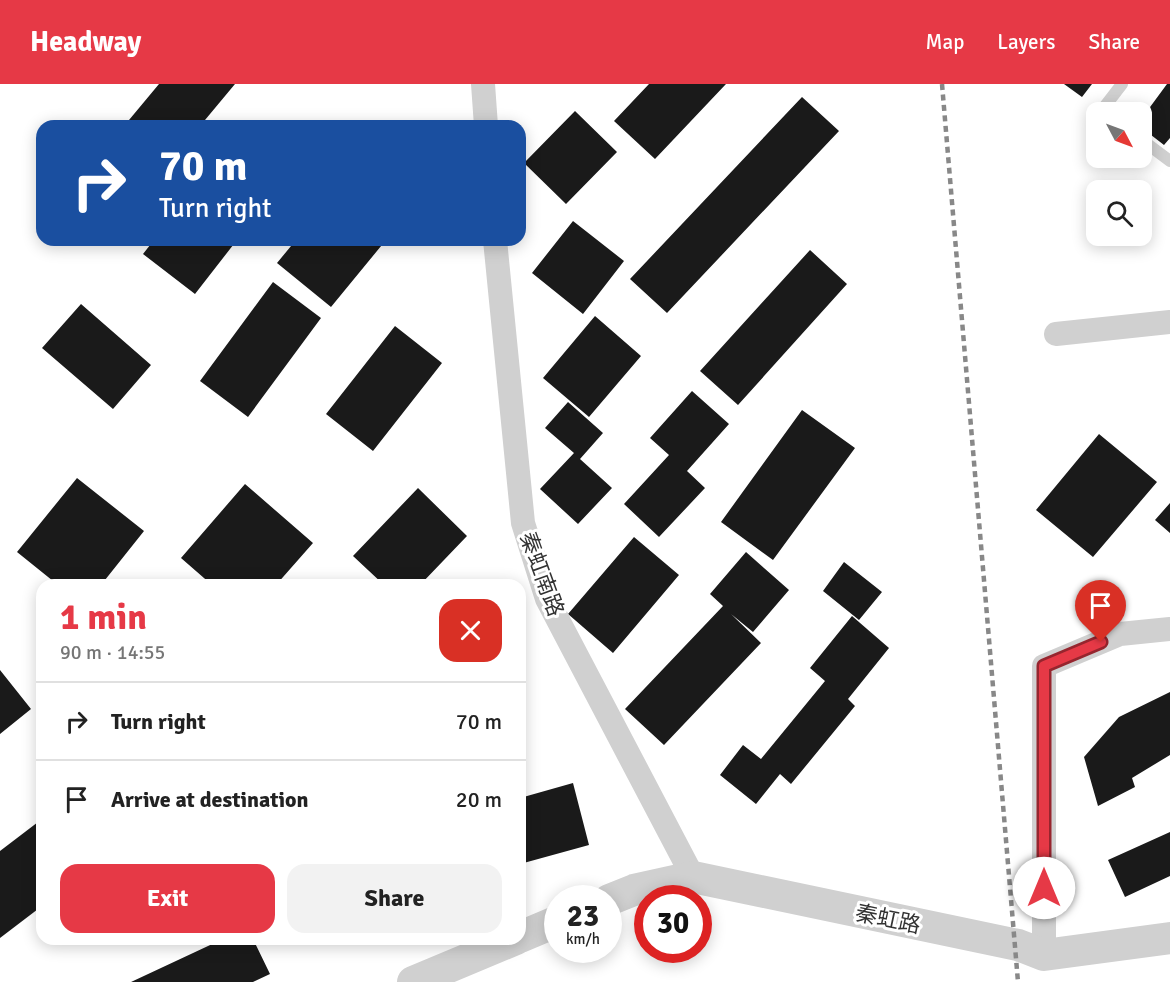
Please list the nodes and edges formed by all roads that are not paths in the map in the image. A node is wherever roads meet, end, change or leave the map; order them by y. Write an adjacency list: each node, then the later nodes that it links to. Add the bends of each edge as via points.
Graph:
1 (483, 84): 4 (street)
2 (1122, 84): 3 (lane)
3 (1108, 102)
4 (486, 120)
5 (1152, 148): 6 (lane)
6 (1170, 161)
7 (496, 246): 11 (street, 秦虹南路, via 523,524 548,599)
8 (1170, 322): 9 (street)
9 (1056, 334)
10 (1170, 629): 17 (street, via 1120,634 1044,666)
11 (693, 877): 12 (street, 秦虹路); 17 (street, 秦虹路, via 1018,945)
12 (622, 895)
13 (544, 927): 14 (street)
14 (526, 934)
15 (1170, 938): 17 (street, 秦虹路)
16 (502, 945): 18 (street)
17 (1044, 955)
18 (413, 982)

